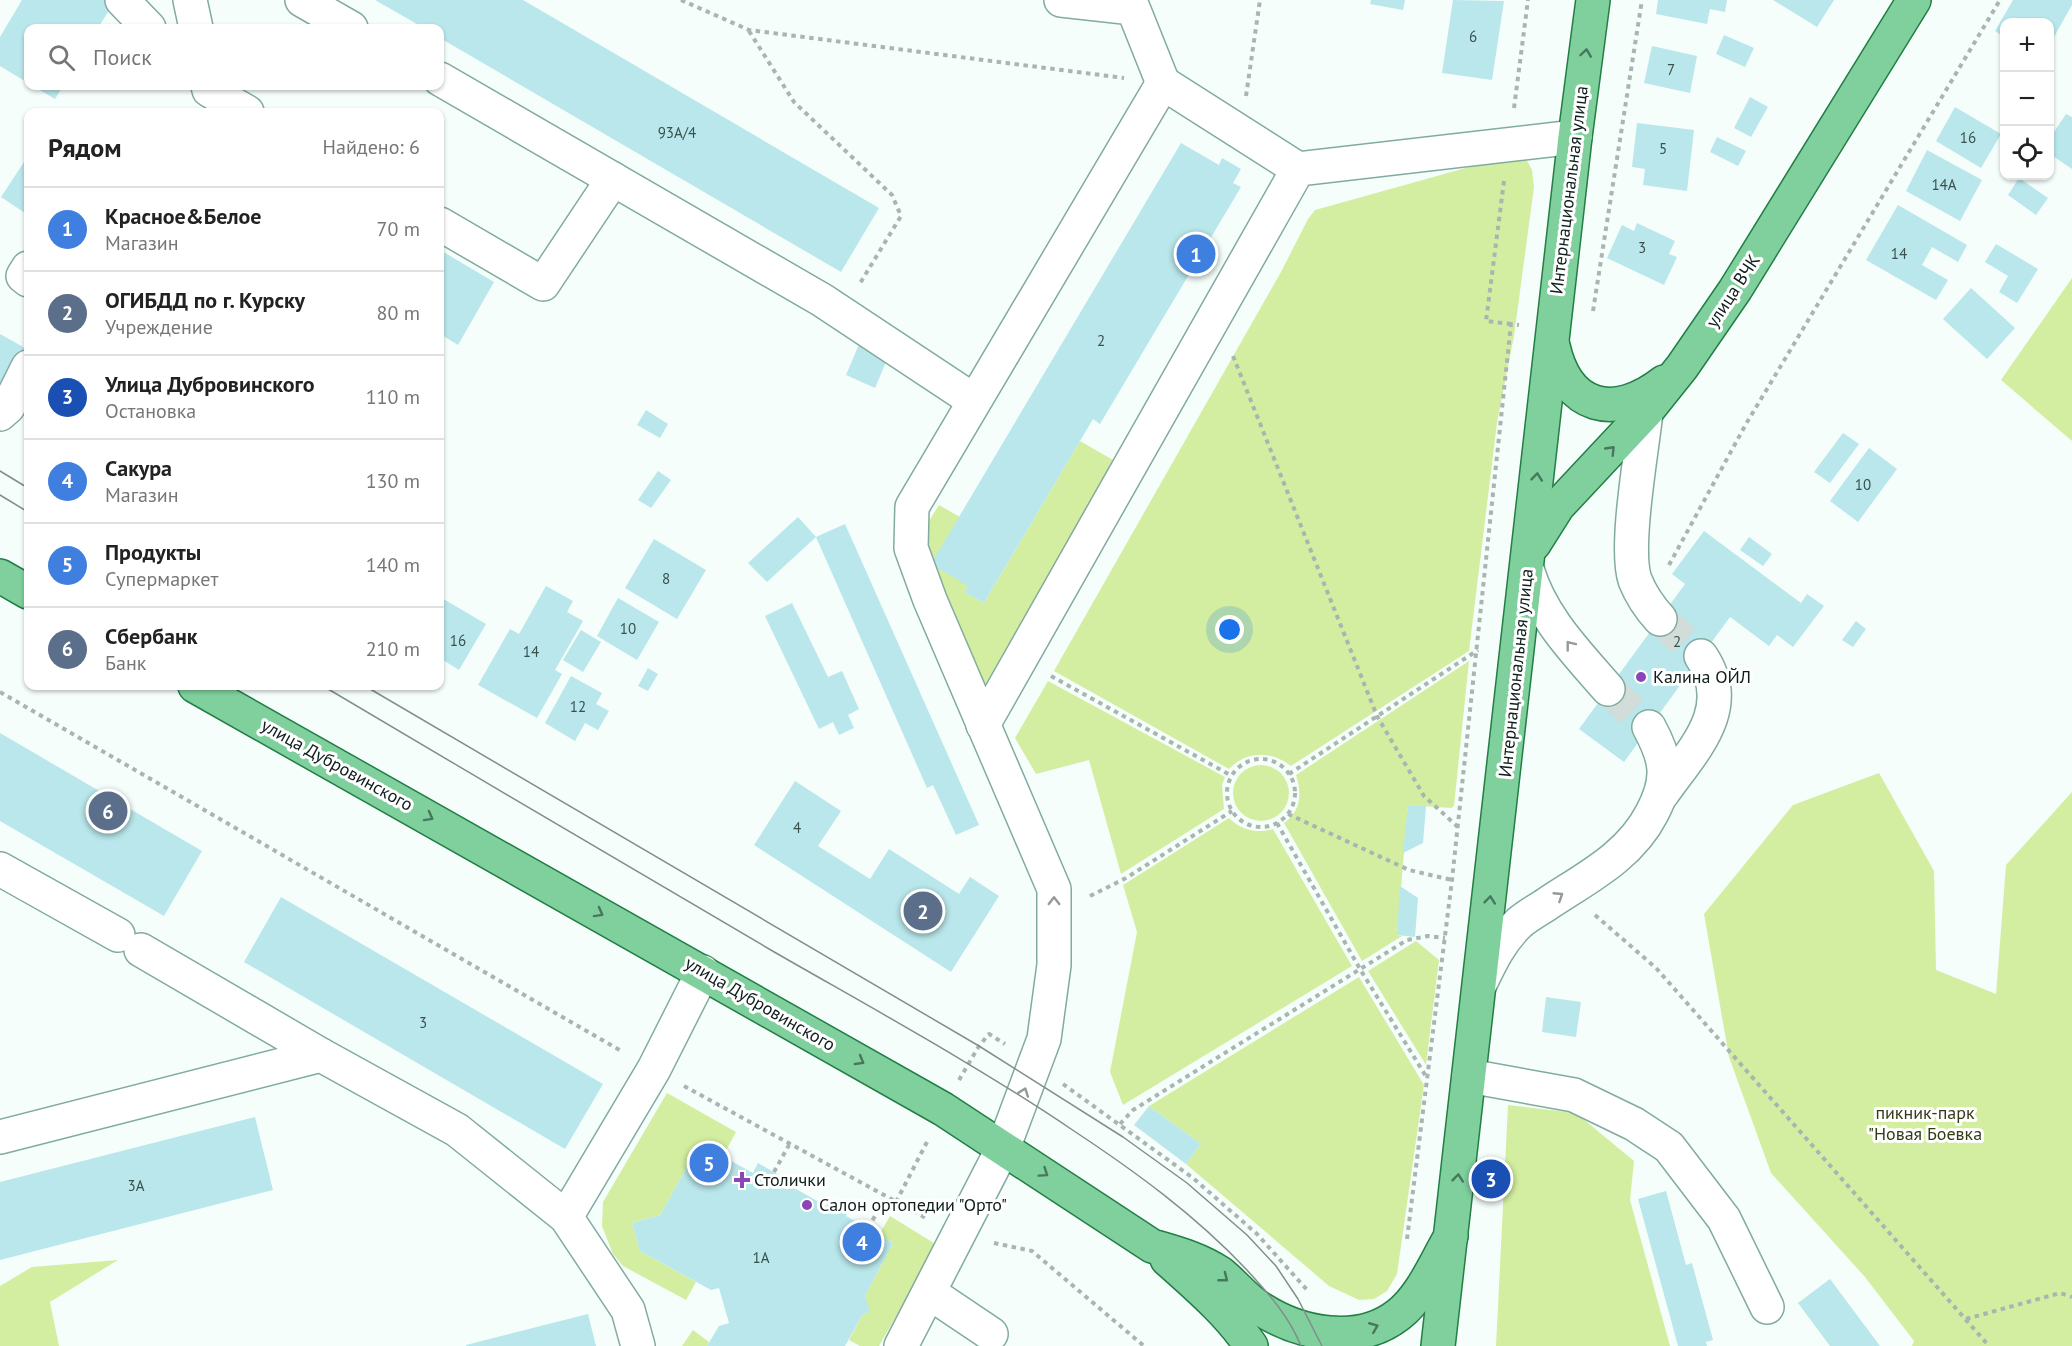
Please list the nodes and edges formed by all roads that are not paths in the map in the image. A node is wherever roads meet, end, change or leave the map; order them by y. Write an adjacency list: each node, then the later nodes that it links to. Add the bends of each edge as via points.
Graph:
1 (122, 0): 7 (street)
2 (190, 0): 8 (street)
3 (302, 0): 9 (street)
4 (1061, 0): 11 (street, via 1133,8)
5 (1593, 0): 14 (main road, Интернациональная улица, one-way to 5)
6 (1914, 0): 19 (main road, улица ВЧК, via 1735,290)
7 (145, 24)
8 (195, 24)
9 (344, 24)
10 (444, 81): 16 (street)
11 (1163, 83): 15 (street); 21 (street)
12 (212, 90): 13 (street)
13 (241, 108)
14 (1575, 137): 15 (street); 18 (main road, Интернациональная улица)
15 (1298, 169): 31 (street)
16 (613, 179): 17 (street, via 543,284); 21 (street, via 843,313)
17 (444, 226)
18 (1552, 340): 19 (main road, via 1557,364 1567,383 1579,396 1592,402 1609,405 1629,400 1652,391); 24 (main road, Интернациональная улица, one-way to 18)
19 (1682, 368): 22 (main road, улица ВЧК)
20 (24, 375): 23 (street, via 8,407)
21 (974, 400): 31 (street, via 912,507 912,548)
22 (1646, 412): 24 (main road, улица ВЧК, one-way to 22, via 1542,528 1558,506); 27 (street, via 1632,544 1634,578)
23 (0, 414)
24 (1528, 566): 29 (street, one-way to 24, via 1546,615 1534,594); 36 (main road, Интернациональная улица, one-way to 24)
25 (0, 576): 26 (main road)
26 (24, 590)
27 (1653, 612)
28 (1701, 656): 33 (street, via 1710,670 1714,689 1711,723)
29 (1608, 689)
30 (202, 690): 35 (main road, улица Дубровинского, one-way to 35)
31 (983, 725): 40 (street, one-way to 31, via 1044,1039 1054,965 1054,889)
32 (1649, 728): 33 (street, via 1663,753)
33 (1662, 794): 36 (street, one-way to 33, via 1496,949 1520,922 1625,852 1646,825)
34 (0, 868): 37 (street)
35 (703, 972): 40 (main road, улица Дубровинского, one-way to 40); 41 (street, via 654,1069)
36 (1480, 984): 38 (main road, Интернациональная улица)
37 (321, 1054): 39 (street); 41 (street, via 457,1130)
38 (1469, 1076): 42 (main road, Интернациональная улица, one-way to 38); 45 (street, via 1574,1095 1634,1124 1669,1147 1724,1219)
39 (0, 1137)
40 (1004, 1146): 43 (main road, улица Дубровинского, one-way to 43); 44 (street)
41 (566, 1217): 47 (street, via 628,1310)
42 (1451, 1236): 43 (main road, улица Дубровинского, one-way to 42, via 1190,1257 1220,1274 1260,1309 1293,1326 1316,1332 1363,1332 1398,1316 1412,1301); 50 (main road, Интернациональная улица)
43 (1152, 1246): 49 (main road, via 1208,1296)
44 (930, 1293): 46 (street); 48 (street)
45 (1767, 1306)
46 (991, 1334)
47 (638, 1346)
48 (901, 1346)
49 (1251, 1346)
50 (1438, 1346)

